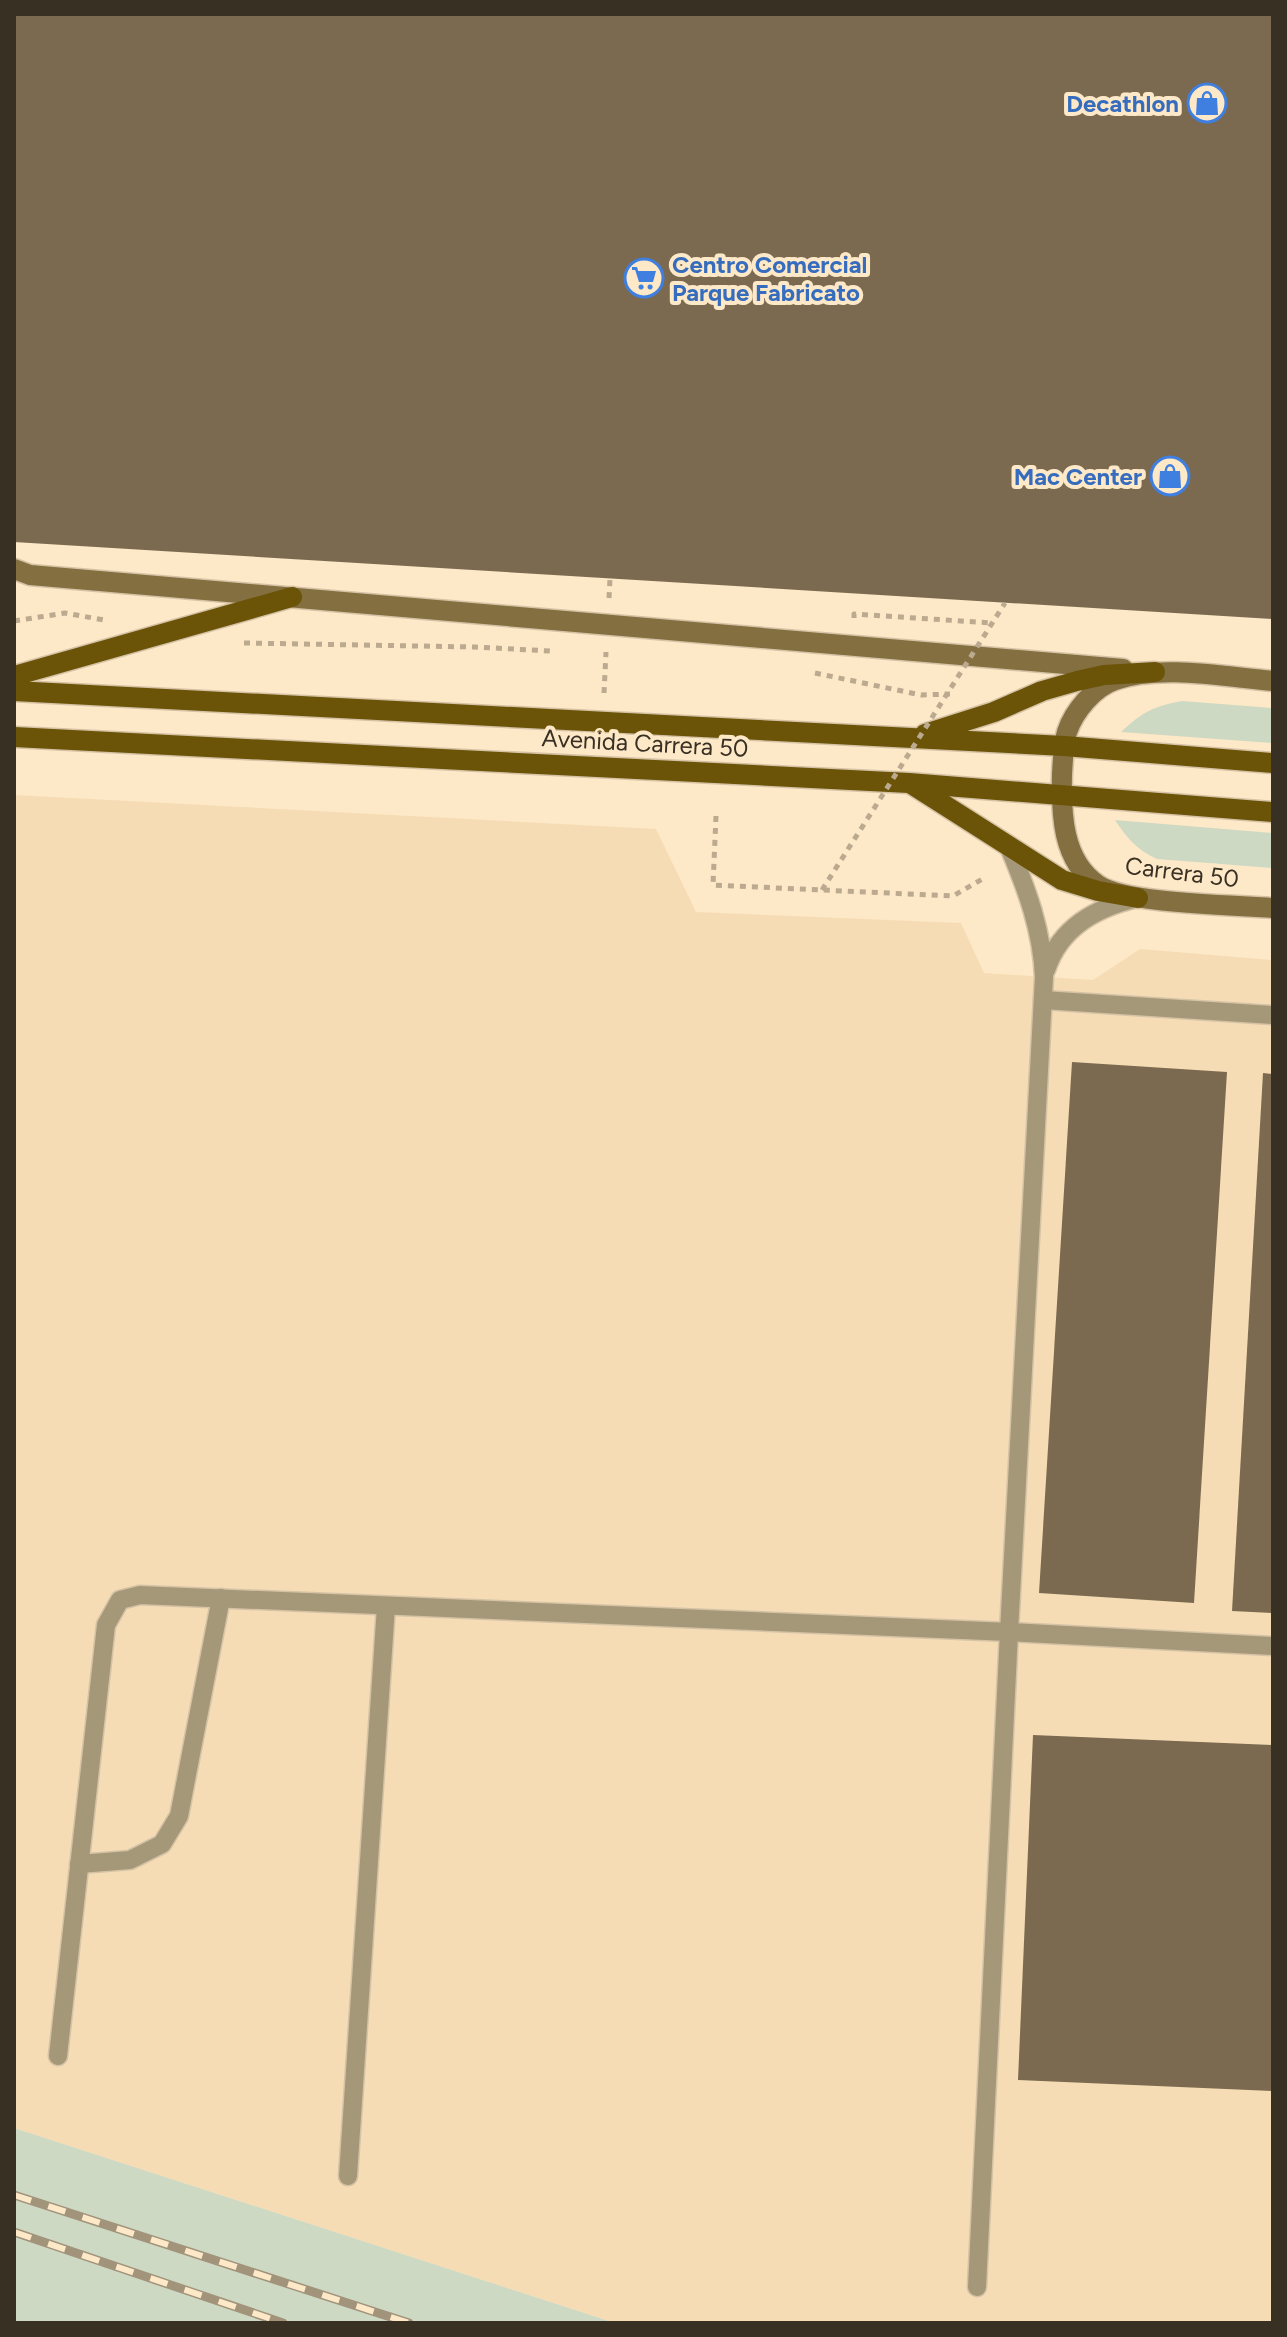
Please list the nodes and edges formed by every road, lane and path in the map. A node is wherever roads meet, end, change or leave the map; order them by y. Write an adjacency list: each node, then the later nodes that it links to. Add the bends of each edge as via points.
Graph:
1 (14, 569): 2 (main road, via 30,575)
2 (292, 597): 12 (main road); 14 (main road)
3 (1005, 603): 7 (path, bridge)
4 (65, 613): 6 (path)
5 (854, 614): 7 (path)
6 (14, 621)
7 (992, 623): 28 (path, bridge)
8 (234, 643): 9 (path)
9 (563, 652)
10 (592, 654): 11 (path)
11 (606, 655)
12 (1155, 672): 15 (main road, Carrera 50); 19 (main road, via 1077,681); 20 (main road, Carrera 50, via 1112,681 1097,690 1079,709)
13 (812, 673): 17 (path, via 921,695)
14 (14, 676)
15 (1273, 681)
16 (14, 691): 19 (main road, Avenida Carrera 50)
17 (964, 694)
18 (14, 737): 22 (main road, Avenida Carrera 50)
19 (913, 738): 20 (main road, Avenida Carrera 50)
20 (1064, 746): 21 (main road, Avenida Carrera 50); 23 (main road, Carrera 50)
21 (1273, 763)
22 (909, 783): 23 (main road, Avenida Carrera 50); 26 (main road)
23 (1062, 795): 24 (main road, Avenida Carrera 50); 29 (main road, Carrera 50, via 1063,826 1080,868 1099,886)
24 (1273, 812)
25 (716, 816): 28 (path, via 713,885)
26 (1009, 847): 29 (main road, via 1062,880); 31 (lane, via 1038,926)
27 (986, 877): 28 (path, via 953,896)
28 (822, 890)
29 (1138, 898): 30 (main road, Carrera 50); 31 (lane, via 1102,909 1068,933)
30 (1273, 908)
31 (1044, 977): 32 (lane)
32 (1043, 1000): 33 (lane); 36 (lane)
33 (1273, 1015)
34 (221, 1598): 35 (lane); 38 (lane, via 179,1816 162,1844 130,1860); 38 (lane, via 140,1595 120,1600 106,1625)
35 (386, 1606): 36 (lane); 40 (lane)
36 (1009, 1632): 37 (lane); 41 (lane)
37 (1273, 1646)
38 (79, 1864): 39 (lane)
39 (58, 2056)
40 (348, 2176)
41 (977, 2287)

